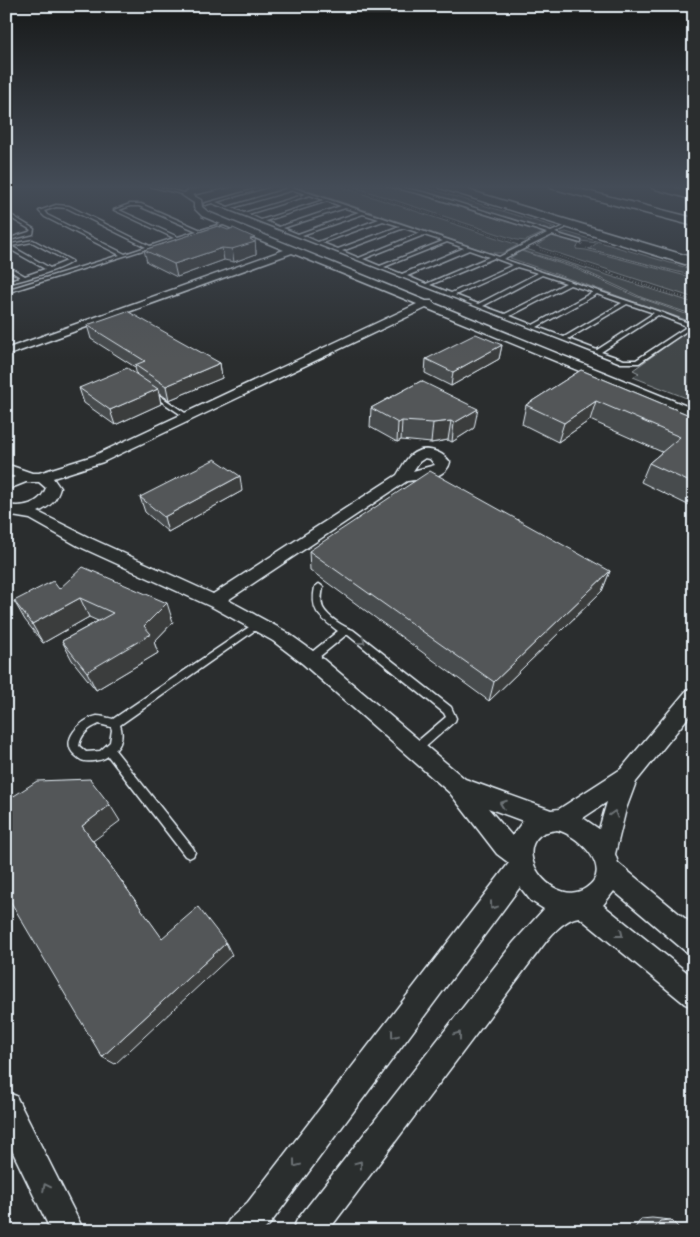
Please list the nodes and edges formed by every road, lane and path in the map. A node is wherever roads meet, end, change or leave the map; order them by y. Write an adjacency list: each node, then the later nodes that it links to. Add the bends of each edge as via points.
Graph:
1 (7, 244): 28 (lane)
2 (38, 244): 28 (lane, via 70,261)
3 (103, 244): 21 (lane)
4 (142, 244): 16 (lane)
5 (159, 244): 16 (lane)
6 (281, 244): 18 (street)
7 (320, 244): 19 (lane)
8 (357, 244): 19 (lane)
9 (397, 244): 23 (lane)
10 (438, 244): 27 (lane)
11 (457, 244): 17 (lane)
12 (527, 244): 22 (lane)
13 (581, 244): 29 (path, via 588,249)
14 (629, 244): 24 (highway)
15 (669, 244): 20 (highway)
16 (149, 247): 21 (lane)
17 (469, 248): 22 (lane); 31 (lane)
18 (294, 249): 40 (street); 47 (street)
19 (338, 251): 23 (lane)
20 (694, 251)
21 (124, 254): 36 (lane)
22 (496, 258): 25 (lane); 35 (lane)
23 (359, 259): 27 (lane)
24 (694, 263)
25 (517, 265): 30 (lane); 38 (lane)
26 (6, 266): 32 (lane)
27 (381, 268): 31 (lane)
28 (50, 270): 32 (lane)
29 (672, 272)
30 (542, 273): 33 (lane); 41 (lane)
31 (403, 276): 35 (lane)
32 (24, 278): 34 (lane)
33 (570, 282): 37 (lane); 43 (lane)
34 (6, 283)
35 (427, 285): 38 (lane)
36 (6, 292)
37 (597, 292): 39 (lane); 44 (lane)
38 (451, 295): 41 (lane)
39 (627, 302): 42 (lane); 45 (lane)
40 (428, 303): 49 (street); 50 (street)
41 (478, 306): 43 (lane)
42 (658, 313): 46 (lane); 46 (lane, via 686,324 688,328 634,363)
43 (506, 316): 44 (lane)
44 (533, 327): 45 (lane)
45 (564, 340): 46 (lane)
46 (597, 352)
47 (6, 354)
48 (142, 386): 50 (lane)
49 (694, 414)
50 (188, 417): 51 (street)
51 (98, 459): 53 (street); 56 (street)
52 (6, 468): 53 (street)
53 (35, 478): 55 (street); 56 (street, via 50,483)
54 (402, 478): 60 (street)
55 (6, 486)
56 (52, 494): 57 (street, via 40,505); 58 (street, via 53,506)
57 (12, 512): 58 (street)
58 (64, 530): 60 (street)
59 (319, 587): 62 (lane, via 315,601 317,608)
60 (214, 601): 61 (street)
61 (258, 624): 63 (street); 65 (lane)
62 (344, 631): 63 (lane); 66 (lane, one-way to 66, via 350,632 448,710 451,718)
63 (310, 659): 66 (street)
64 (694, 696): 68 (street)
65 (114, 724): 67 (lane, via 118,736); 67 (lane, via 99,720 91,722 77,733 74,741 74,748 84,757 93,758)
66 (416, 749): 69 (street)
67 (109, 750): 71 (lane)
68 (628, 776): 70 (street); 73 (street, one-way to 68, via 615,809)
69 (458, 786): 70 (street, one-way to 69); 72 (street)
70 (555, 820): 72 (street, via 536,824 526,833 520,845); 73 (street, via 576,825 589,834)
71 (189, 852)
72 (520, 861): 74 (street, via 534,889 550,899); 79 (street, one-way to 79, via 504,891 259,1213)
73 (605, 861): 74 (street, via 605,884 601,891 590,901); 75 (street)
74 (574, 904): 76 (street, one-way to 76); 80 (street, one-way to 74, via 523,950 546,924)
75 (694, 942)
76 (694, 995)
77 (6, 1106): 78 (street, one-way to 77)
78 (68, 1231)
79 (240, 1231)
80 (308, 1231)

